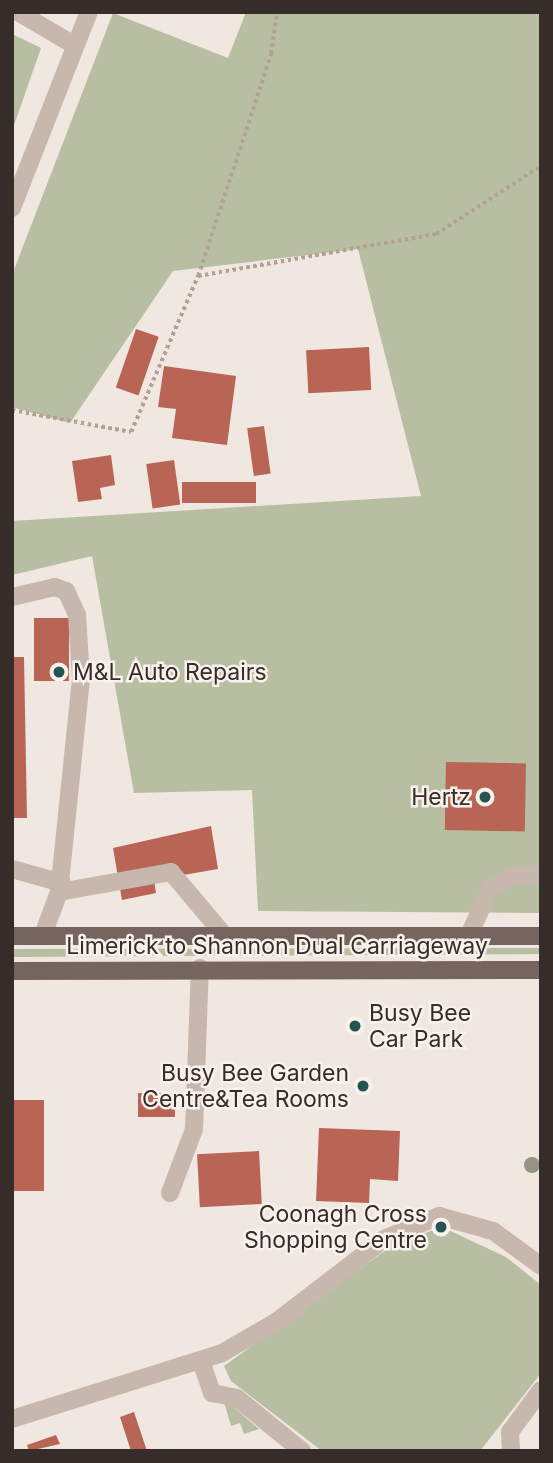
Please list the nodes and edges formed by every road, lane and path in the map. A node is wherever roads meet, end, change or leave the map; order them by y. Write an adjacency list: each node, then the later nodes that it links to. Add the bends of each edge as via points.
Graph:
1 (18, 12): 4 (street)
2 (89, 12): 4 (street)
3 (276, 12): 7 (path, via 271,54)
4 (74, 45): 6 (street)
5 (541, 166): 7 (path, via 436,234)
6 (12, 208)
7 (198, 276): 8 (path, via 131,432)
8 (12, 410)
9 (12, 597): 12 (street, via 55,587 66,591 77,615 81,679)
10 (12, 869): 12 (street)
11 (541, 875): 15 (street, via 514,875 491,889)
12 (61, 888): 13 (street); 14 (street, via 171,872)
13 (43, 935): 14 (main road, Limerick to Shannon Dual Carriageway); 16 (main road, Limerick to Shannon Dual Carriageway)
14 (224, 935): 15 (main road, Limerick to Shannon Dual Carriageway)
15 (469, 935): 17 (main road, Limerick to Shannon Dual Carriageway)
16 (12, 936)
17 (541, 936)
18 (200, 968): 19 (main road, Limerick to Shannon Dual Carriageway); 20 (main road, Limerick to Shannon Dual Carriageway); 21 (street, via 194,1129)
19 (12, 971)
20 (541, 971)
21 (170, 1193)
22 (541, 1266): 23 (street, via 493,1231 439,1216 383,1239 268,1328)
23 (201, 1361): 25 (street); 26 (street, via 212,1393 237,1398)
24 (541, 1390): 27 (street, via 510,1432)
25 (12, 1419)
26 (302, 1451)
27 (511, 1451)

